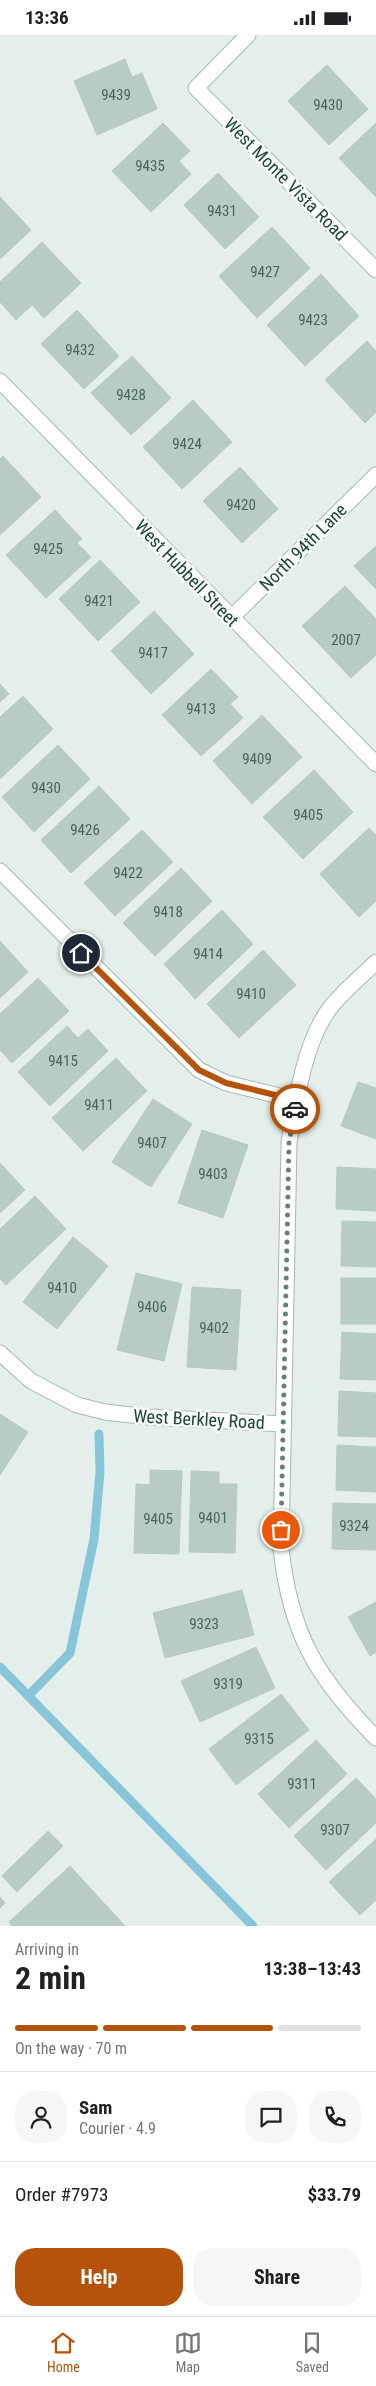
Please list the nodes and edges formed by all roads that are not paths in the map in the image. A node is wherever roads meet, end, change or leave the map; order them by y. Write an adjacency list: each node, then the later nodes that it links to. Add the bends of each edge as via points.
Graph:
1 (248, 35): 2 (street, West Monte Vista Road, via 196,89)
2 (376, 270)
3 (0, 381): 5 (street, West Hubbell Street)
4 (376, 475): 5 (street, North 94th Lane)
5 (231, 618): 6 (street, West Hubbell Street)
6 (376, 764)
7 (0, 871): 9 (street, via 199,1070 226,1083)
8 (376, 962): 9 (street, via 330,1009 309,1052)
9 (296, 1100): 11 (street, via 289,1143)
10 (0, 1353): 11 (street, West Berkley Road, via 31,1381 77,1405 105,1412)
11 (284, 1424): 12 (street, West Berkley Road, via 281,1547 285,1584 295,1623 313,1663 343,1704)
12 (376, 1738)

